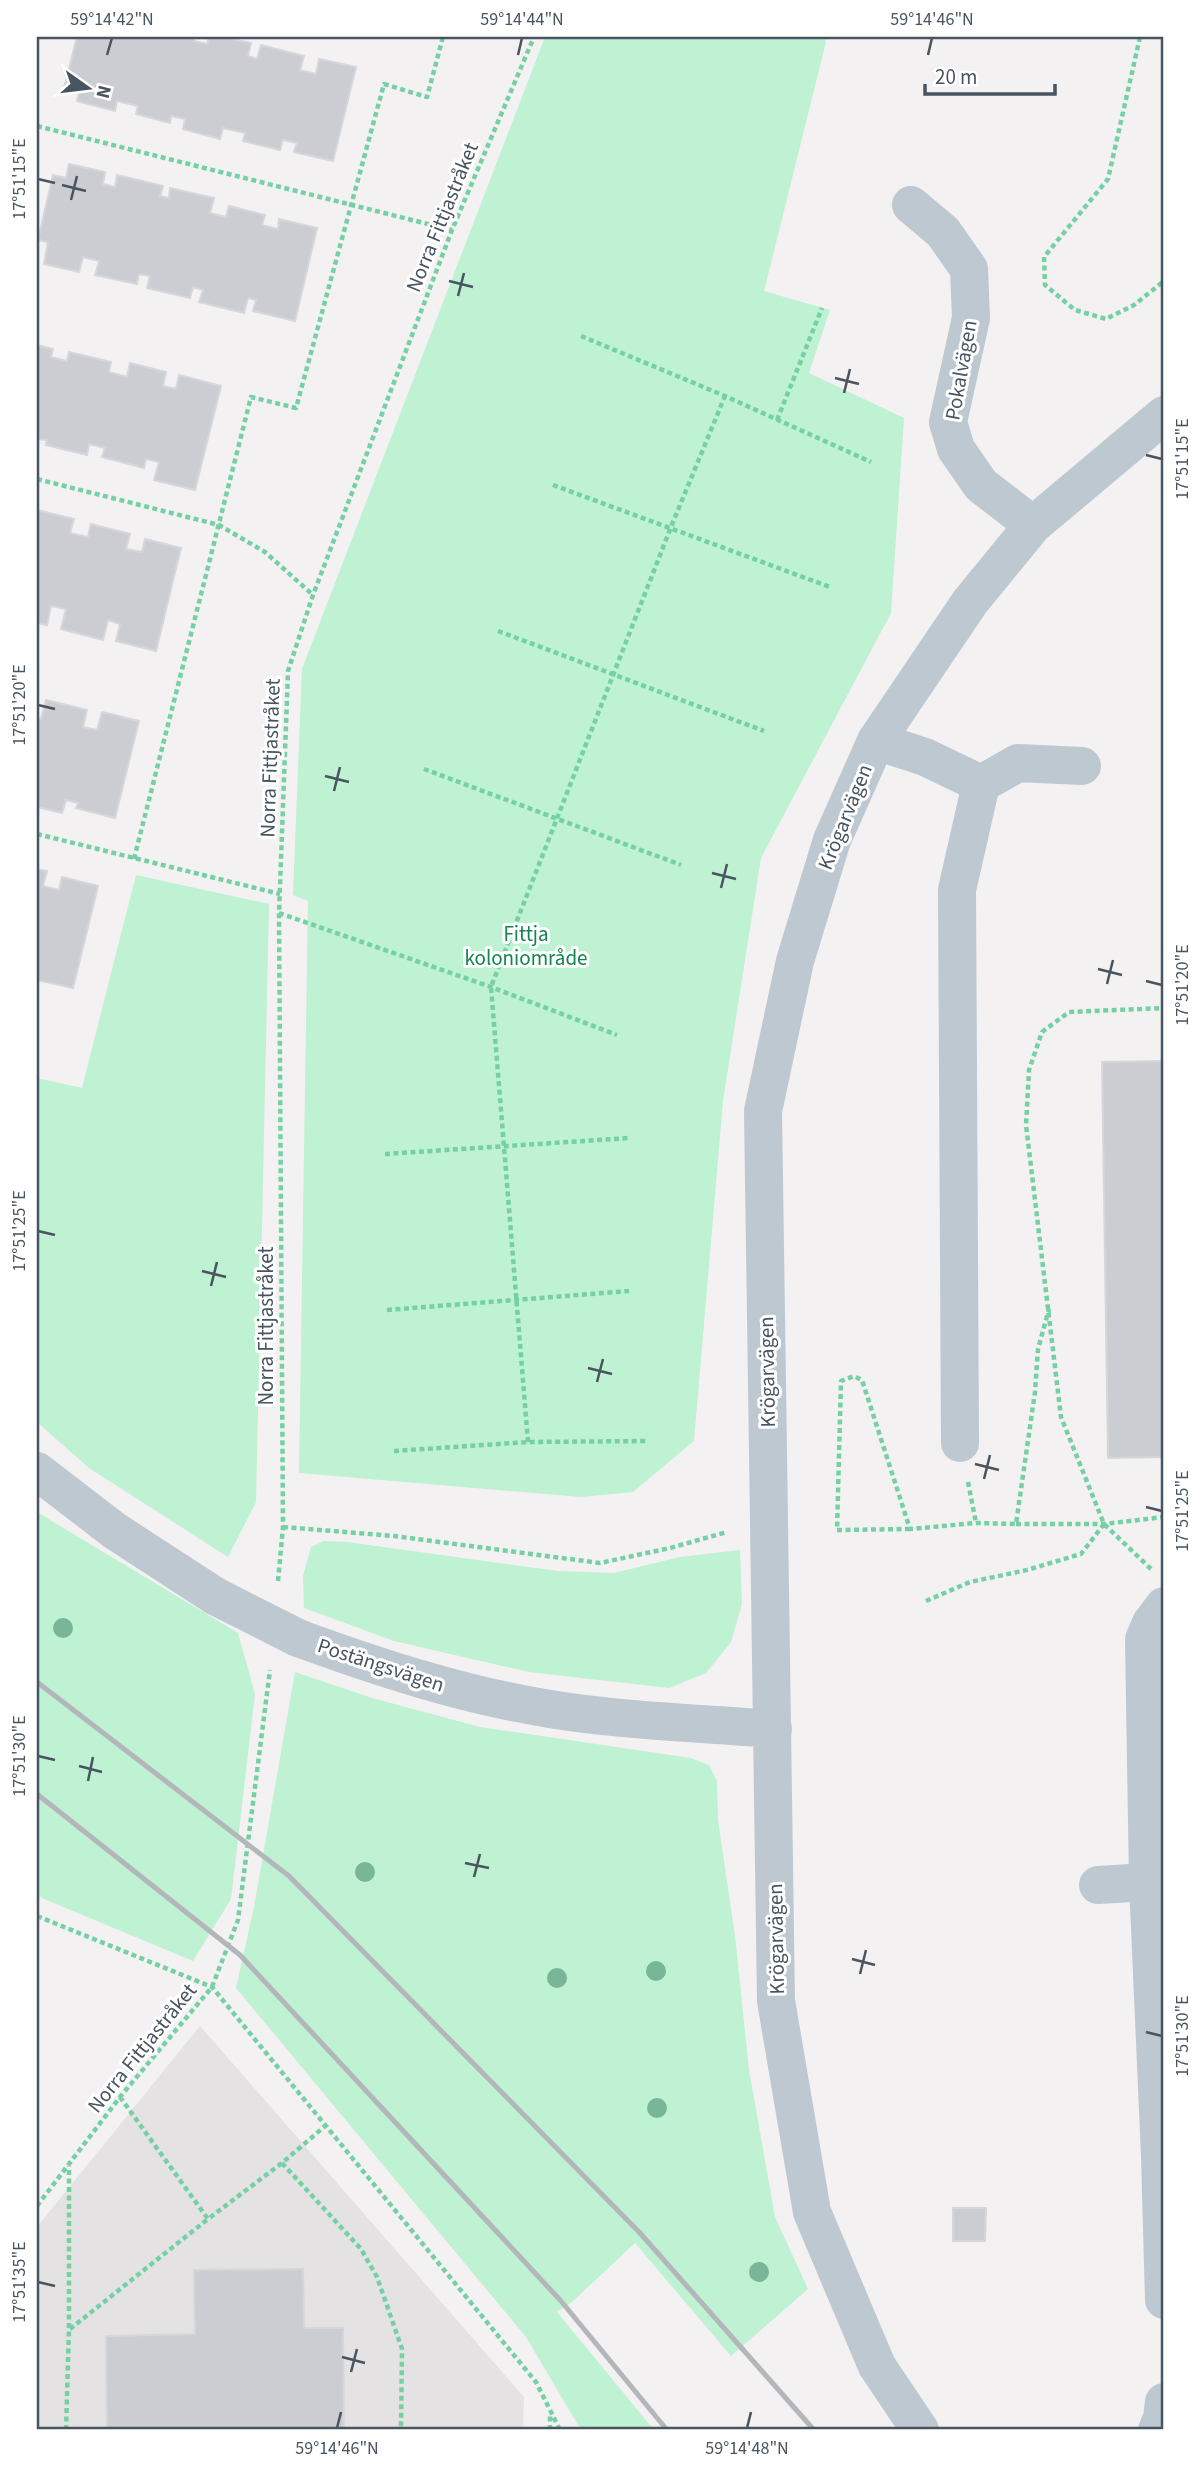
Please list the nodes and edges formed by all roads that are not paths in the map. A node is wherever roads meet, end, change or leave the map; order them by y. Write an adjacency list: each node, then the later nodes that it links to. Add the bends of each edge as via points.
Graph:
1 (911, 205): 3 (street, Pokalvägen, via 943,232 969,270 971,318 948,422 957,449 981,485)
2 (1164, 415): 3 (street, Krögarvägen)
3 (1033, 525): 4 (street, Krögarvägen, via 970,602)
4 (876, 741): 6 (street, via 925,757); 10 (street, Krögarvägen, via 832,840 795,961 763,1111)
5 (1082, 766): 6 (street, via 1018,764)
6 (981, 784): 7 (street, via 957,890)
7 (960, 1443)
8 (37, 1471): 10 (street, Postängsvägen, bridge, via 115,1531 215,1597 298,1638 379,1667 552,1710)
9 (1159, 1589): 11 (street, via 1144,1639)
10 (773, 1729): 16 (street, Krögarvägen, via 776,2001 813,2212 877,2366)
11 (1148, 1882): 12 (street); 13 (street)
12 (1098, 1885)
13 (1162, 2156): 14 (street)
14 (1164, 2300)
15 (1164, 2402): 17 (street)
16 (920, 2430)
17 (1157, 2430)

